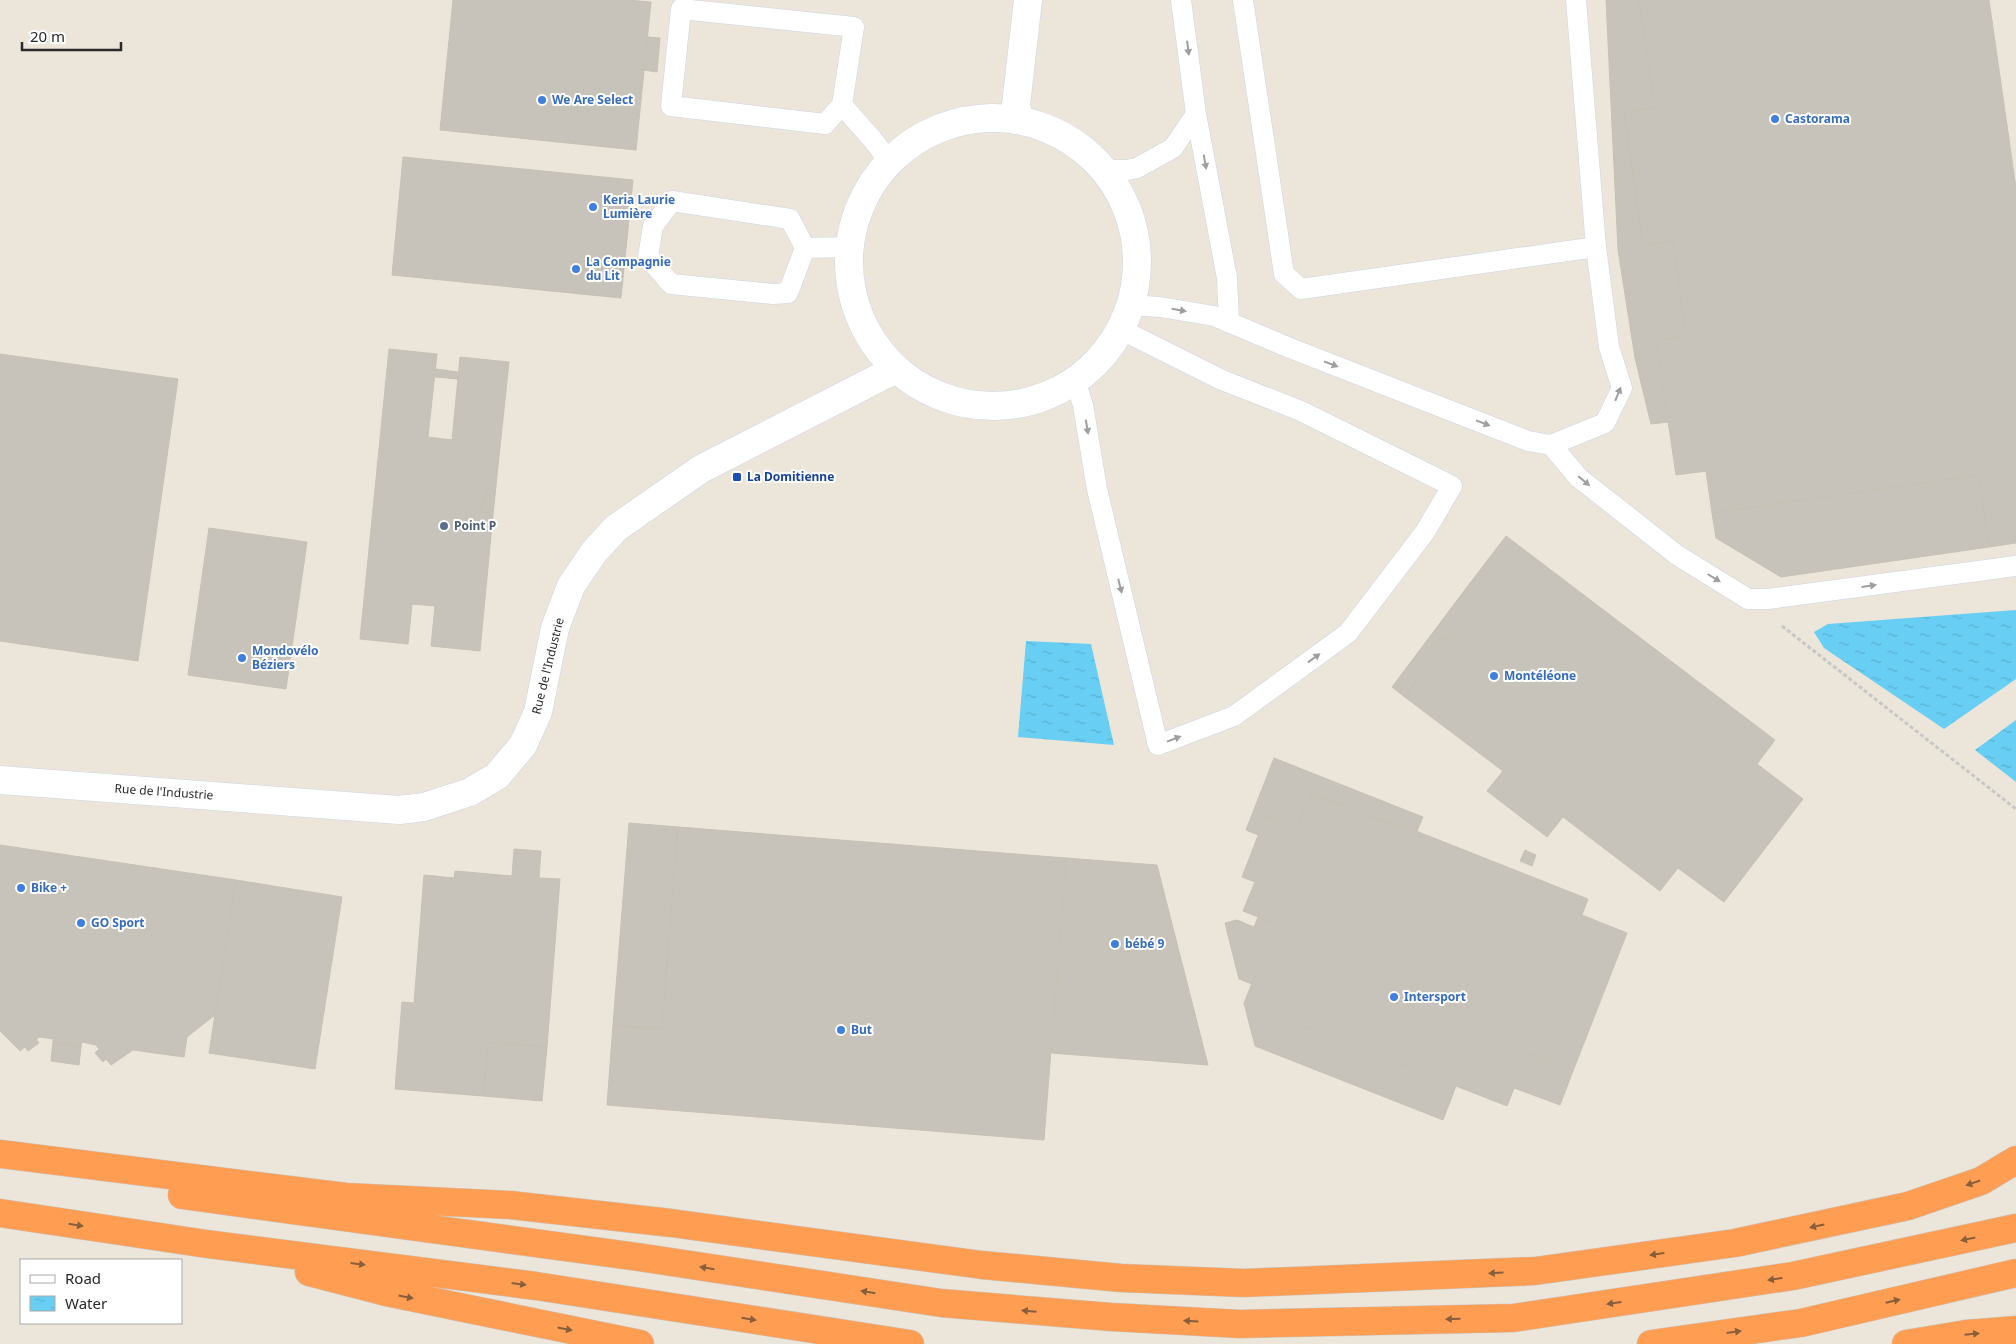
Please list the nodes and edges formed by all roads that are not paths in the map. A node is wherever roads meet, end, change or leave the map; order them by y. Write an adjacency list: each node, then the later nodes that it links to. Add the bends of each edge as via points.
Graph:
1 (1028, 0): 7 (street, via 1016,105)
2 (1181, 0): 6 (lane, one-way to 6)
3 (1243, 0): 11 (lane, via 1284,274 1301,289)
4 (1576, 0): 11 (lane)
5 (842, 105): 5 (lane, via 854,27 681,9 671,106 825,124); 8 (lane)
6 (1196, 114): 9 (lane, via 1173,148 1137,168); 14 (lane, one-way to 14, via 1226,278)
7 (1019, 120): 8 (street, via 984,117 949,124 916,139); 9 (street, via 1066,137)
8 (889, 161): 10 (street, via 869,186 856,216)
9 (1104, 170): 13 (street, via 1128,211 1137,258)
10 (849, 247): 12 (lane); 15 (street, via 852,292 868,334)
11 (1596, 247): 17 (lane, one-way to 11, via 1605,423 1622,388 1610,347)
12 (805, 248): 12 (lane, via 790,219 672,201 653,226 648,257 671,284 788,294)
13 (1125, 317): 14 (lane, one-way to 14, via 1160,307 1214,316); 16 (street, via 1101,357); 16 (lane, one-way to 13, via 1158,745 1234,716 1348,633 1425,532 1452,486 1301,411 1222,380)
14 (1229, 322): 17 (lane, one-way to 17, via 1528,440)
15 (896, 370): 16 (street, via 930,392 968,404 1005,406 1024,402 1042,397); 19 (street, Rue de l'Industrie, via 701,468 616,528 594,552 571,586 555,628 538,712 523,745 497,776 470,792 424,807 399,810)
16 (1075, 380)
17 (1551, 445): 18 (lane, one-way to 18, via 1579,478 1678,555 1748,599 1768,600)
18 (2016, 566)
19 (0, 780)
20 (0, 1143): 24 (highway, via 173,1167)
21 (0, 1154): 24 (highway)
22 (2016, 1160): 24 (highway, one-way to 24, via 1981,1181 1908,1206 1735,1243 1535,1271 1244,1283 1121,1278 982,1265 510,1205 346,1197)
23 (0, 1169): 28 (highway, one-way to 23, via 1793,1276 1513,1318 1240,1324 941,1304 638,1257)
24 (258, 1186)
25 (0, 1213): 26 (highway)
26 (28, 1217): 27 (highway); 29 (highway, one-way to 29)
27 (0, 1218)
28 (2016, 1228)
29 (207, 1244): 32 (highway, one-way to 32, via 386,1292); 33 (highway, one-way to 33, via 536,1286)
30 (2016, 1273): 34 (highway, one-way to 30, via 1801,1322)
31 (2016, 1330): 35 (highway, one-way to 31)
32 (640, 1344)
33 (910, 1344)
34 (1651, 1344)
35 (1906, 1344)

